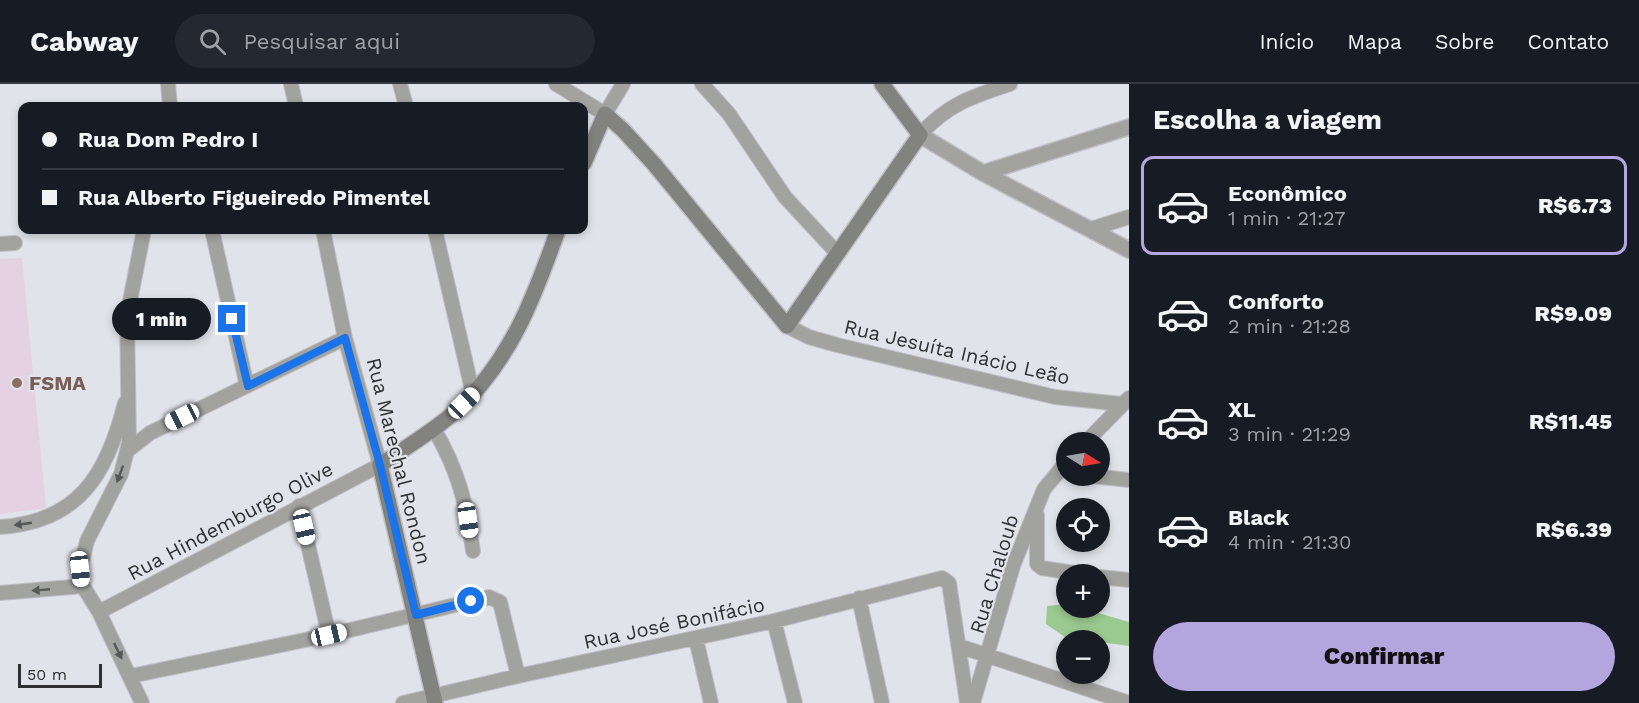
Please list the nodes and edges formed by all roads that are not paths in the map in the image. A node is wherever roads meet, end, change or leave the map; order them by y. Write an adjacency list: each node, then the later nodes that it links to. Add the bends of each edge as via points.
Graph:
1 (168, 84): 9 (street)
2 (291, 84): 10 (street)
3 (400, 84): 11 (street)
4 (555, 84): 12 (street)
5 (623, 84): 14 (street)
6 (702, 84): 29 (street, via 729,114 785,197)
7 (882, 84): 16 (main road)
8 (1010, 84): 16 (street, via 950,107)
9 (170, 102)
10 (295, 102)
11 (405, 102)
12 (585, 102)
13 (588, 104): 14 (street)
14 (605, 114): 17 (main road); 30 (main road, via 654,164)
15 (1129, 127): 18 (street)
16 (920, 135): 18 (street); 29 (main road)
17 (588, 154)
18 (983, 173): 20 (street)
19 (1129, 217): 20 (street)
20 (1091, 229): 28 (street)
21 (143, 234): 33 (street, via 127,316)
22 (213, 234): 32 (street)
23 (324, 234): 31 (street, Rua Marechal Rondon)
24 (436, 234): 34 (street)
25 (556, 234): 34 (main road, via 522,325 506,353)
26 (15, 243): 27 (street)
27 (0, 244)
28 (1129, 250)
29 (837, 253): 30 (main road)
30 (787, 326): 35 (street, Rua Jesuíta Inácio Leão, via 837,345 1055,397)
31 (345, 338): 32 (street); 39 (street, Rua Marechal Rondon)
32 (248, 386): 38 (street, via 150,433)
33 (129, 387): 38 (street); 45 (street, one-way to 45, via 113,440 89,487 74,502 45,519)
34 (473, 394): 36 (main road)
35 (1125, 401): 37 (street)
36 (434, 429): 39 (main road); 46 (street, via 459,478)
37 (1096, 432)
38 (127, 451): 50 (street, one-way to 50, via 121,474 82,556)
39 (380, 465): 44 (street, Rua Hindemburgo Olive); 54 (main road, Rua Marechal Rondon)
40 (1056, 477): 43 (street, Rua Chaloub)
41 (1110, 478): 42 (street)
42 (1129, 480)
43 (1037, 504): 47 (street, via 1037,564); 59 (street, Rua Chaloub, via 1013,566)
44 (299, 506): 53 (street, Rua Hindemburgo Olive); 56 (street)
45 (0, 527)
46 (473, 551)
47 (1056, 570)
48 (1110, 578): 49 (street)
49 (1129, 580)
50 (83, 586): 51 (street, one-way to 51); 53 (street)
51 (0, 593)
52 (859, 598): 55 (street, Rua José Bonifácio); 58 (street, Rua José Bonifácio, via 942,578 949,583); 67 (street)
53 (99, 612): 60 (street, one-way to 60)
54 (416, 615): 56 (street); 61 (street, via 495,598 500,602); 62 (main road, Rua Marechal Rondon)
55 (774, 621): 57 (street, Rua José Bonifácio); 66 (street)
56 (329, 635): 60 (street)
57 (696, 639): 61 (street, Rua José Bonifácio); 65 (street)
58 (959, 646): 59 (street); 68 (street)
59 (990, 654): 69 (street, Rua Chaloub); 70 (street)
60 (131, 676): 63 (street)
61 (518, 676): 62 (street, Rua José Bonifácio)
62 (435, 699): 64 (street, Rua José Bonifácio)
63 (142, 703)
64 (403, 703)
65 (711, 703)
66 (795, 703)
67 (882, 703)
68 (967, 703)
69 (974, 703)
70 (1129, 703)

